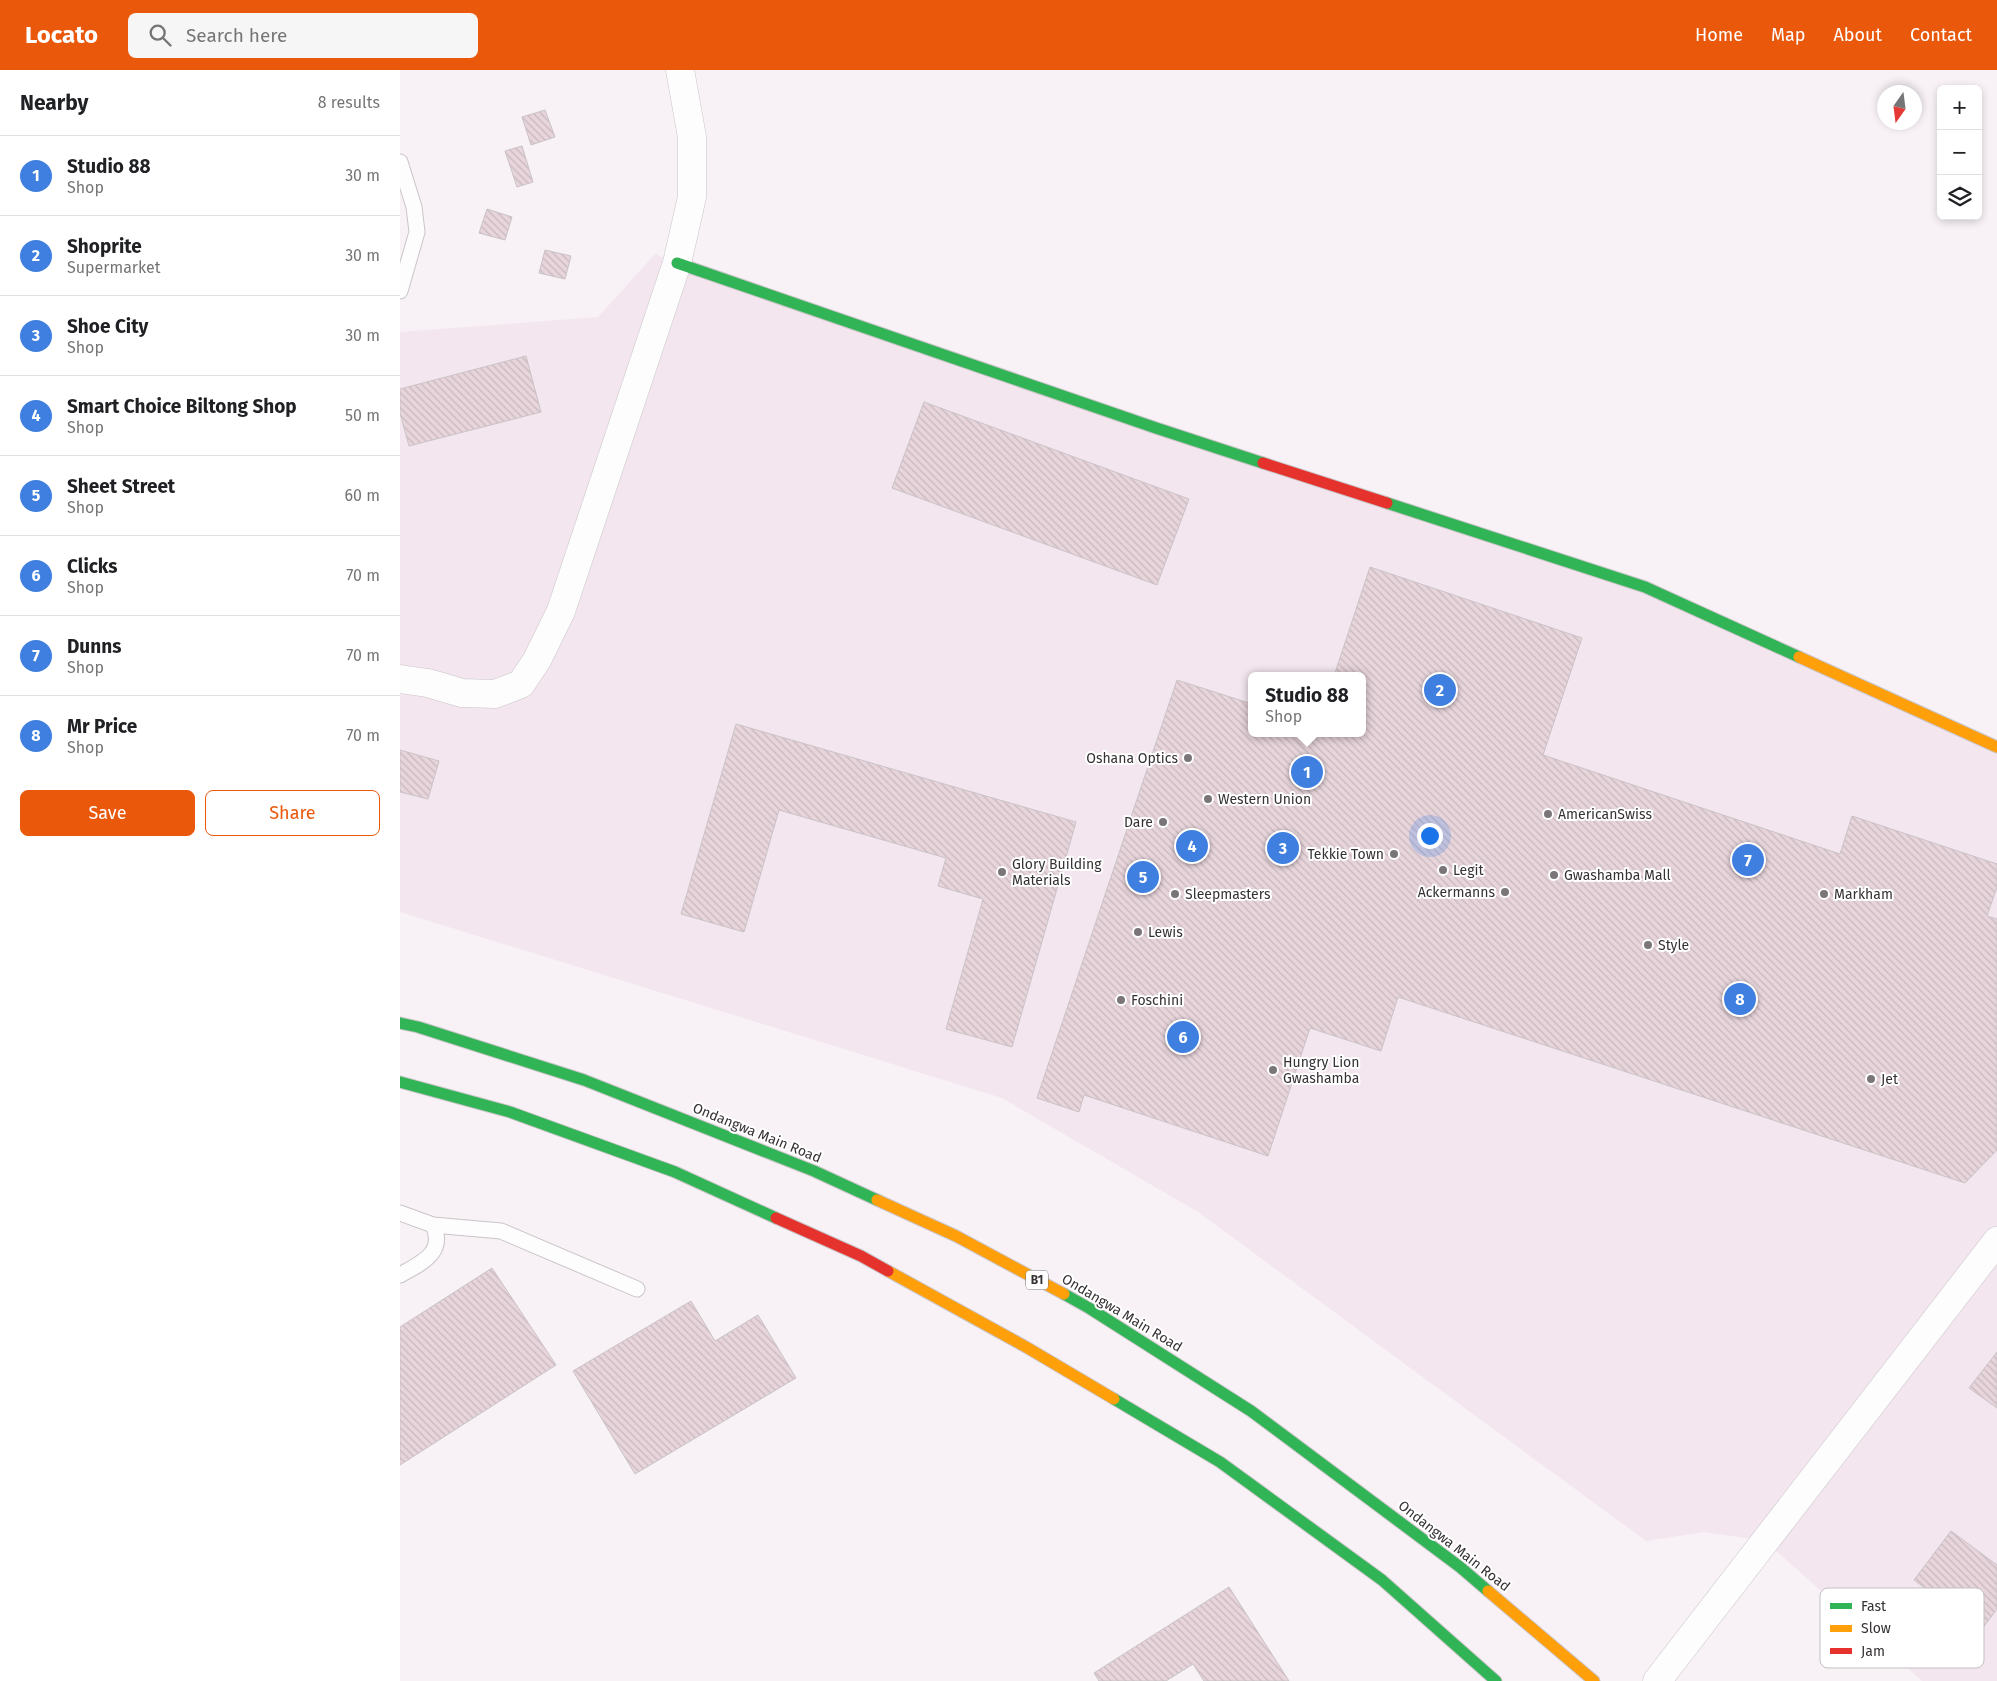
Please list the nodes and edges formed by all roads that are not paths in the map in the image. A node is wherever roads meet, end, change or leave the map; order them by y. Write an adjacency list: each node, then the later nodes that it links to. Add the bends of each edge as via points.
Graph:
1 (680, 70): 3 (street, via 692,137 692,197)
2 (400, 162): 4 (lane, via 414,207 417,232)
3 (677, 263): 5 (street, via 561,611 537,660 521,684 495,694 462,694 428,682); 6 (main road, via 1156,428 1645,587)
4 (400, 291)
5 (400, 679)
6 (1997, 746)
7 (400, 1023): 15 (main road, Ondangwa Main Road / B1, via 584,1080 814,1171 956,1236 1089,1308 1251,1411 1460,1567)
8 (400, 1082): 14 (main road, via 510,1112 675,1172 862,1256 1026,1347 1220,1462 1382,1580)
9 (400, 1213): 10 (lane)
10 (433, 1224): 12 (lane, via 438,1235 430,1256); 13 (lane, via 500,1230)
11 (1997, 1241): 16 (street)
12 (400, 1275)
13 (637, 1289)
14 (1496, 1681)
15 (1594, 1681)
16 (1657, 1681)

